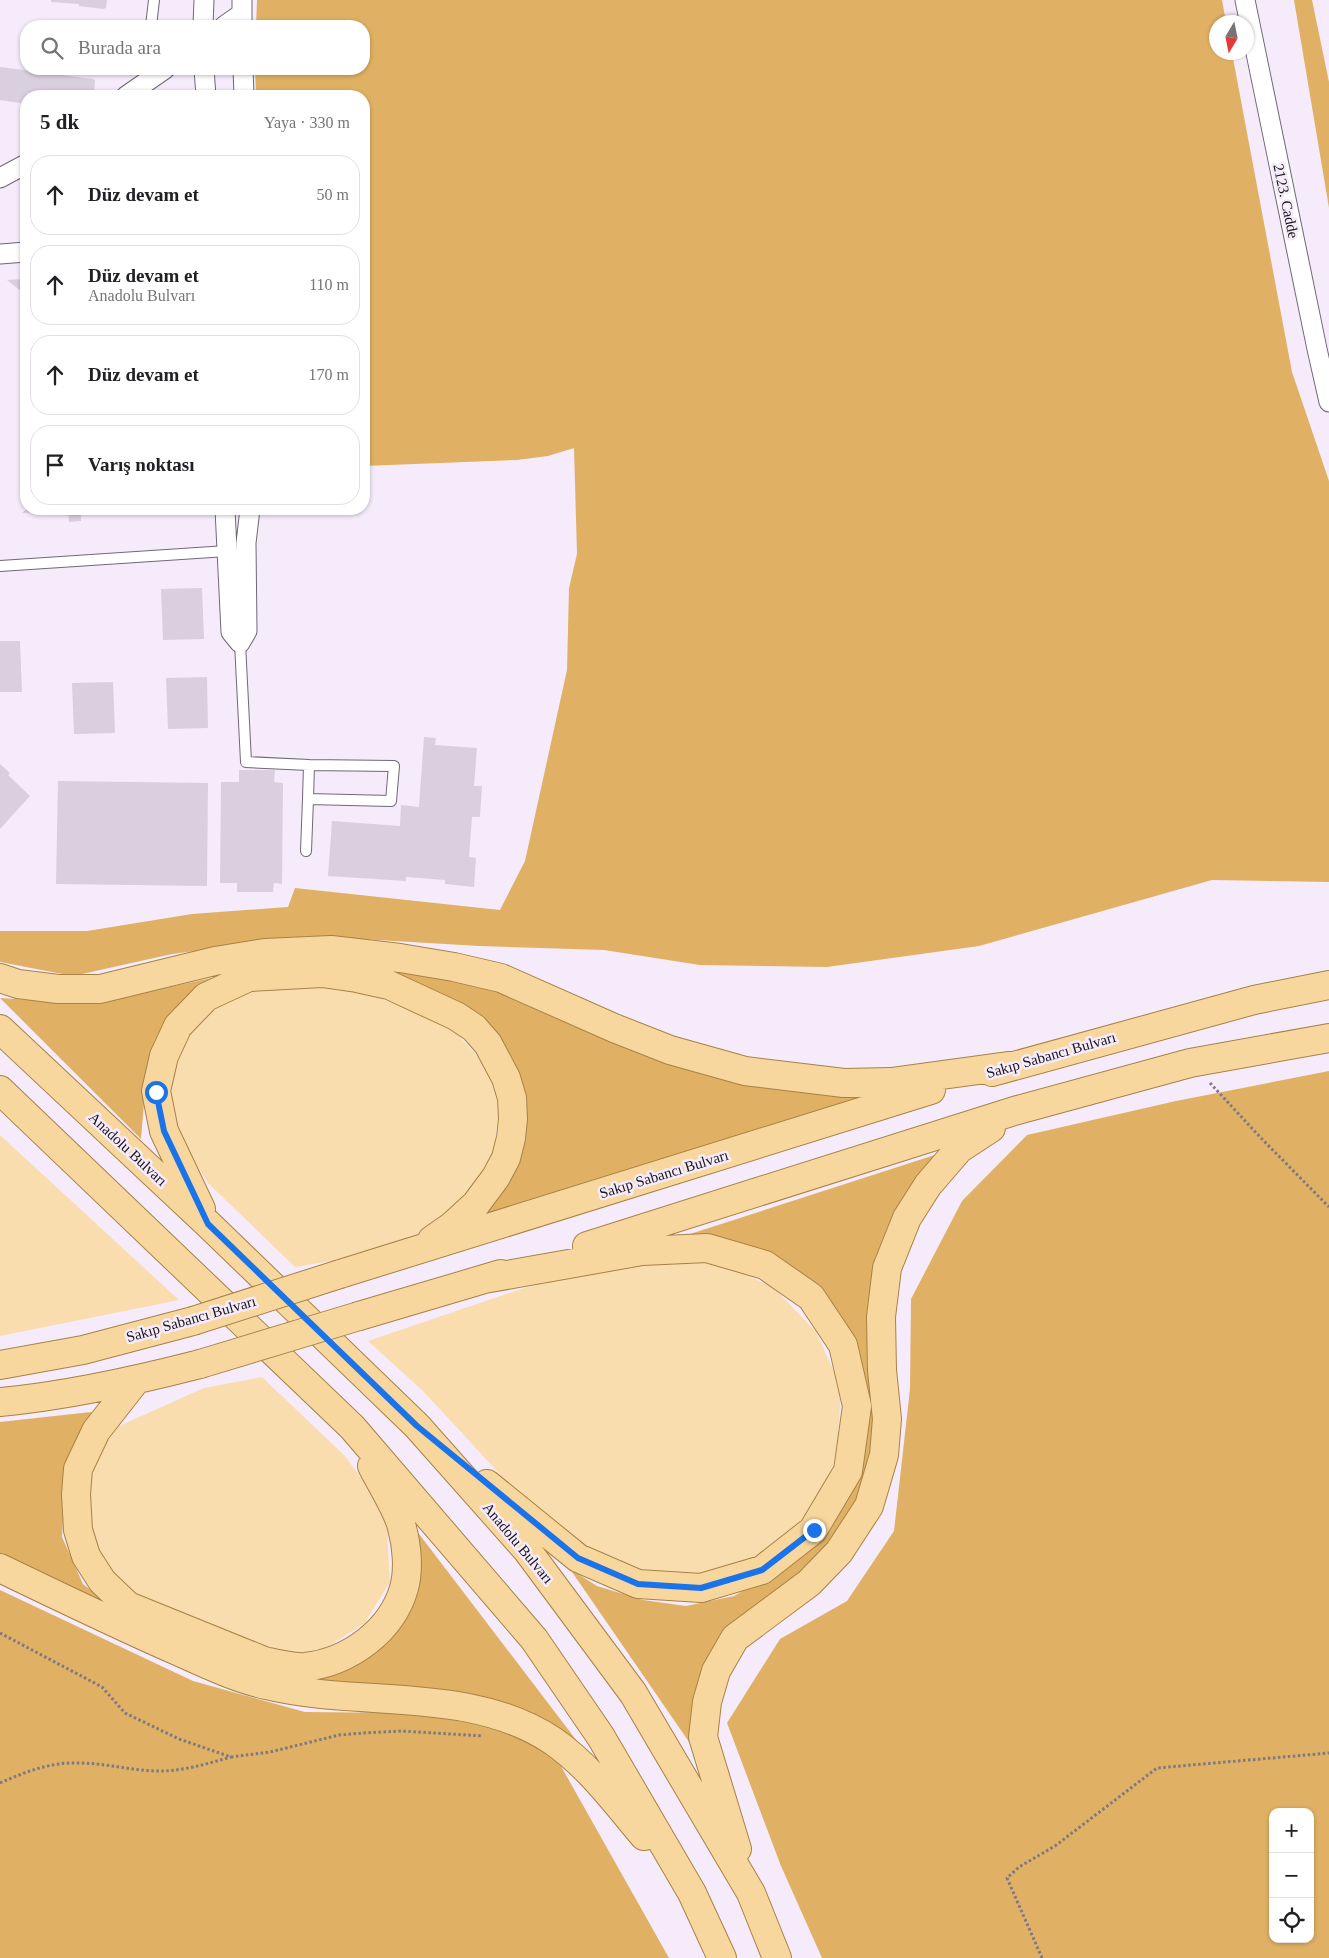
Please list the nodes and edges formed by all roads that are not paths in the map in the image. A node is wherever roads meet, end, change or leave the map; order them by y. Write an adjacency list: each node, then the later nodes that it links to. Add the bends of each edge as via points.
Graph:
1 (154, 0): 4 (lane)
2 (204, 0): 5 (street)
3 (1245, 0): 16 (street, 2123. Cadde)
4 (152, 20)
5 (203, 20)
6 (153, 75): 9 (street)
7 (204, 75): 10 (street)
8 (243, 75): 11 (street)
9 (134, 90)
10 (206, 90)
11 (244, 90)
12 (20, 167): 13 (street)
13 (0, 178)
14 (20, 252): 15 (street)
15 (0, 254)
16 (1329, 402)
17 (225, 515): 19 (street)
18 (249, 515): 21 (street, via 246,543 247,631)
19 (227, 552): 20 (lane); 21 (street, via 231,632)
20 (0, 566)
21 (240, 643): 22 (lane, via 246,762)
22 (310, 765): 23 (lane); 23 (lane, via 394,766 391,801)
23 (308, 799): 24 (lane)
24 (306, 851)
25 (0, 978): 29 (main road, via 58,990 100,989 215,961 265,953 331,950 454,966 501,978 670,1050 745,1071 863,1083)
26 (1329, 985): 29 (main road, Sakıp Sabancı Bulvarı, via 1254,1000)
27 (0, 1029): 34 (main road, Anadolu Bulvarı)
28 (1329, 1038): 32 (main road, via 1190,1063)
29 (1008, 1066): 35 (main road, Sakıp Sabancı Bulvarı)
30 (0, 1090): 33 (main road)
31 (0, 1111): 33 (main road)
32 (1014, 1112): 36 (main road); 44 (main road, via 959,1149 928,1185 907,1218 887,1268 881,1317 887,1419 884,1455 869,1506 839,1552 809,1583 735,1638 716,1671 707,1702 703,1737)
33 (31, 1120): 41 (main road)
34 (208, 1224): 35 (main road, via 164,1131 156,1092 164,1056 178,1026 206,997 249,977 322,973 389,986 456,1016 474,1028 488,1044 506,1078 512,1098 513,1119 506,1158 496,1177 476,1204 452,1226); 40 (main road, Anadolu Bulvarı)
35 (414, 1252): 37 (main road, Sakıp Sabancı Bulvarı, bridge, via 193,1320 82,1350)
36 (484, 1279): 38 (main road, bridge); 40 (main road, via 642,1251 707,1248 765,1265 811,1297 843,1345 858,1406 848,1472 814,1530 762,1570 701,1588 638,1584 578,1558)
37 (0, 1365)
38 (136, 1380): 39 (main road); 41 (main road, via 96,1431 78,1468 78,1530 86,1556 102,1581 128,1606 264,1661 285,1666 305,1667 349,1654 370,1640 386,1624 405,1586 407,1558 402,1526)
39 (0, 1402)
40 (417, 1426): 44 (main road, Anadolu Bulvarı, via 527,1550 633,1693)
41 (352, 1427): 43 (main road, via 534,1638 601,1737)
42 (0, 1568): 43 (main road, via 111,1622 237,1677 295,1692 429,1702 470,1709 531,1728 553,1741 595,1778)
43 (692, 1893): 45 (main road)
44 (751, 1893): 46 (main road, Anadolu Bulvarı)
45 (722, 1958)
46 (777, 1958)

